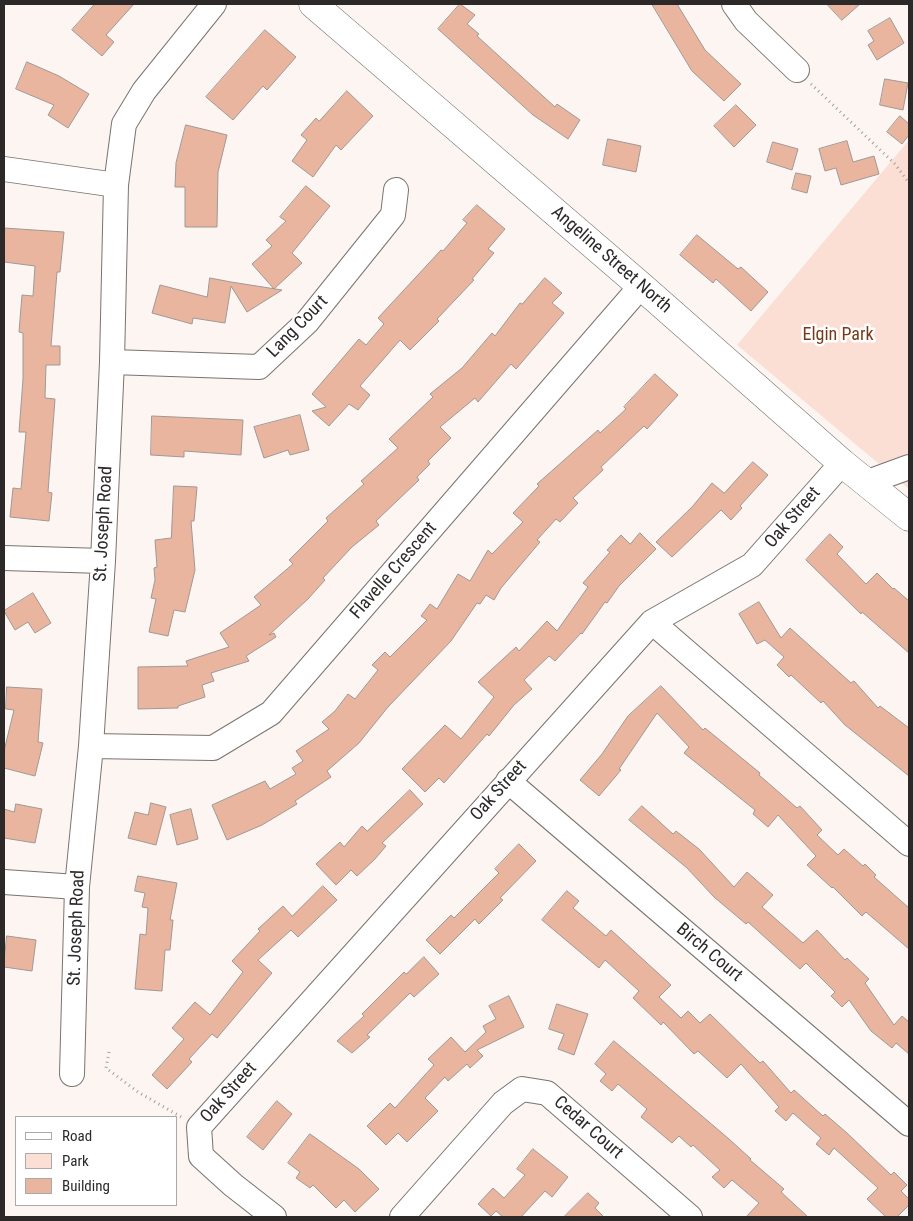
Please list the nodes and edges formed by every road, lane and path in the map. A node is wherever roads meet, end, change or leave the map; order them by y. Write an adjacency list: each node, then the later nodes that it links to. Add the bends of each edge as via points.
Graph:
1 (214, 4): 7 (street, St. Joseph Road, via 144,91 124,124)
2 (313, 4): 9 (main road, Angeline Street North)
3 (734, 4): 4 (street, via 746,21)
4 (797, 70): 6 (path, via 895,164)
5 (4, 168): 7 (street)
6 (909, 183)
7 (116, 185): 10 (street, St. Joseph Road)
8 (396, 190): 10 (street, Lang Court, via 393,215 307,322 259,367)
9 (641, 286): 11 (main road, Angeline Street North); 18 (street, Flavelle Crescent, via 271,713 213,748)
10 (112, 362): 16 (street, St. Joseph Road)
11 (842, 463): 13 (main road, Angeline Street North); 17 (street, Oak Street, via 752,565)
12 (909, 467): 13 (street)
13 (868, 482): 14 (main road, Angeline Street North)
14 (909, 517)
15 (4, 558): 16 (street)
16 (103, 561): 18 (street, St. Joseph Road)
17 (652, 622): 19 (street, Oak Street); 20 (street)
18 (91, 746): 22 (street, St. Joseph Road)
19 (508, 781): 25 (street, Birch Court); 26 (street, Oak Street)
20 (909, 844)
21 (4, 882): 22 (street)
22 (76, 887): 24 (street, St. Joseph Road)
23 (109, 1052): 26 (path, via 106,1068 138,1092)
24 (72, 1074)
25 (909, 1124)
26 (199, 1127): 27 (street, Oak Street, via 201,1156)
27 (274, 1217)
28 (402, 1217): 29 (street, Cedar Court, via 503,1102 522,1089 547,1093)
29 (690, 1217)

